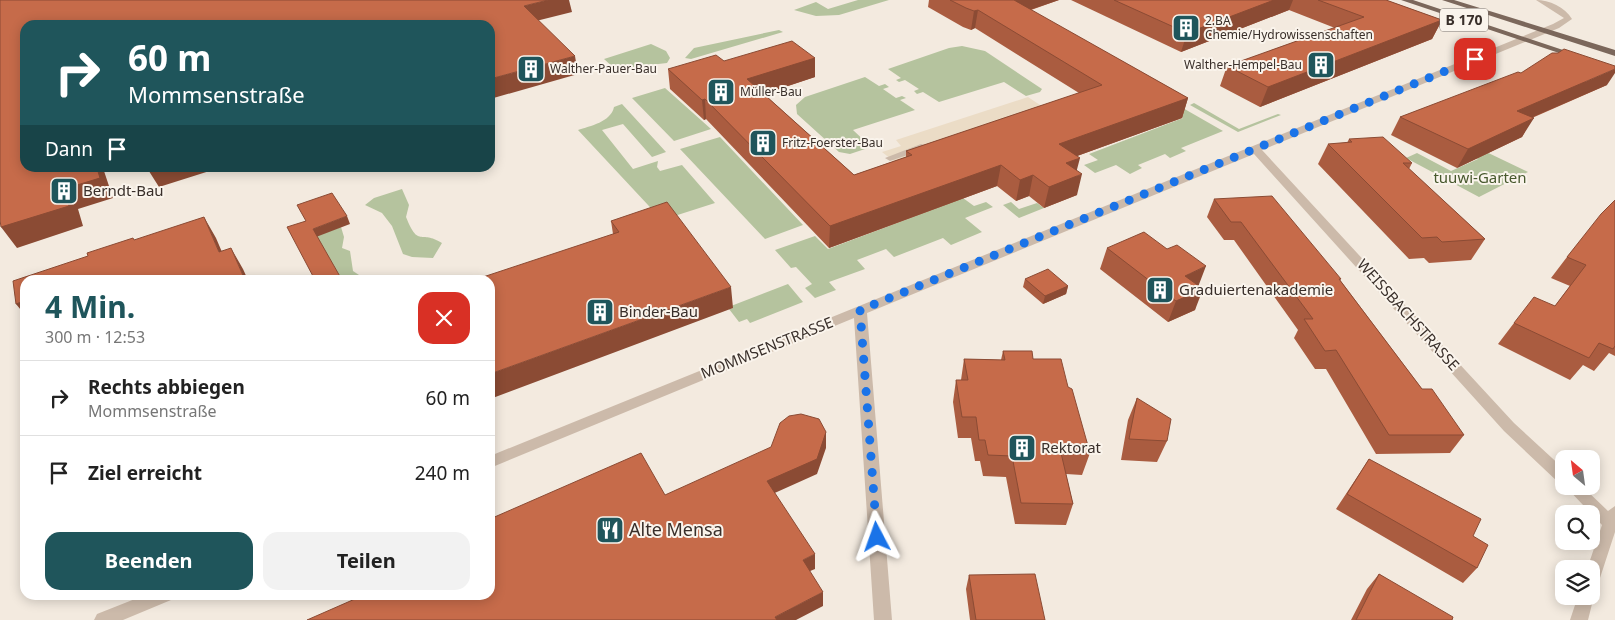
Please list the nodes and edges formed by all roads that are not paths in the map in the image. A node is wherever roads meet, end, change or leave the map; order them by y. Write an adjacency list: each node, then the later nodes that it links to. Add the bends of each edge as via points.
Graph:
1 (1405, 0): 5 (main road, B 170)
2 (1446, 0): 4 (main road, B 170)
3 (1540, 0): 4 (street, MOMMSENSTRASSE, via 1568,19)
4 (1544, 31): 5 (street, MOMMSENSTRASSE); 6 (main road, B 170)
5 (1524, 39): 7 (main road, B 170); 9 (street, MOMMSENSTRASSE)
6 (1615, 53)
7 (1585, 58)
8 (931, 144): 10 (street)
9 (1254, 149): 11 (street, MOMMSENSTRASSE); 13 (street, WEISSBACHSTRASSE, via 1509,427)
10 (890, 158)
11 (860, 310): 12 (street, MOMMSENSTRASSE); 20 (street)
12 (495, 460)
13 (1555, 470)
14 (1583, 495): 15 (street)
15 (1612, 518): 16 (street)
16 (1598, 560)
17 (153, 600): 19 (street)
18 (1583, 605): 21 (street)
19 (103, 620)
20 (883, 620)
21 (1578, 620)

